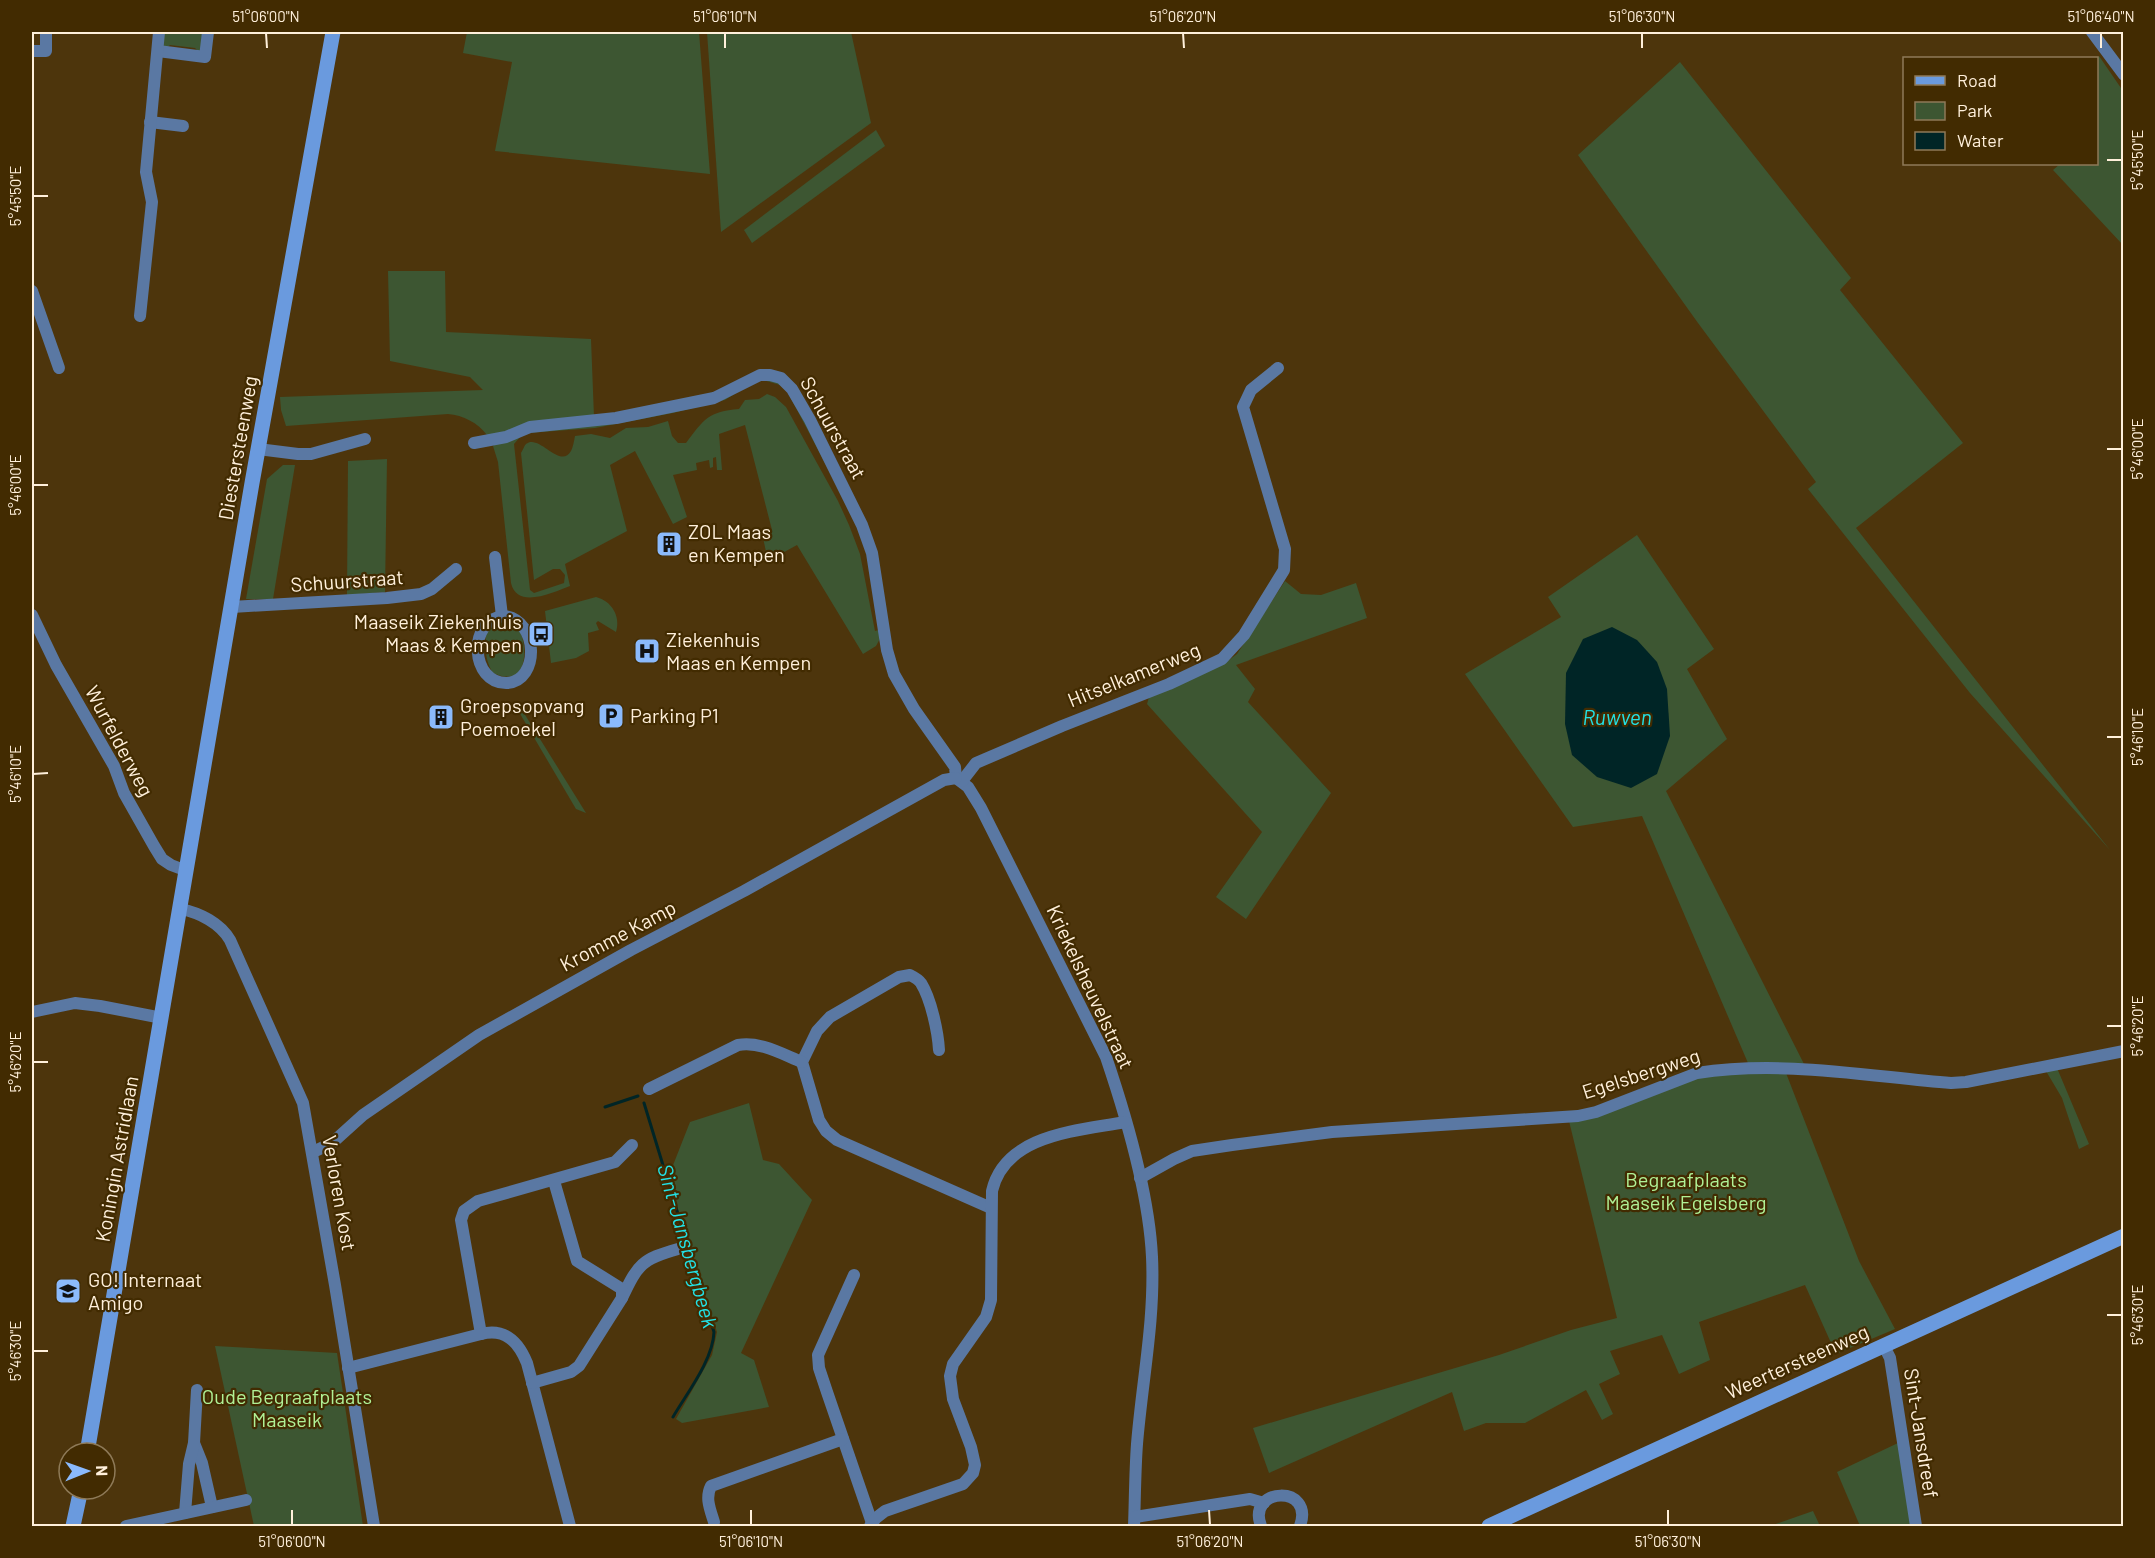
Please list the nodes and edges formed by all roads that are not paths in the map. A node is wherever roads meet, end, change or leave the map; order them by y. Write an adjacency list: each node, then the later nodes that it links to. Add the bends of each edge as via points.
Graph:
1 (46, 32): 6 (street, via 46,51)
2 (159, 32): 7 (street)
3 (208, 32): 7 (street, via 206,57)
4 (333, 32): 17 (main road, Diestersteenweg)
5 (2092, 32): 8 (street)
6 (32, 51)
7 (158, 51): 9 (street)
8 (2124, 75)
9 (150, 122): 10 (street); 12 (street, via 146,172 152,202)
10 (183, 126)
11 (32, 291): 13 (street)
12 (140, 316)
13 (59, 368)
14 (1278, 368): 23 (street, Hitselkamerweg, via 1251,390 1243,407 1285,549 1284,570 1244,635 1222,659 976,763)
15 (365, 439): 17 (street, via 311,454)
16 (474, 443): 23 (street, Schuurstraat, via 506,437 530,427 616,418 714,398 760,375 781,378 810,420 862,525 872,553 894,674)
17 (258, 449): 20 (main road, Diestersteenweg)
18 (495, 557): 22 (street)
19 (456, 569): 20 (street, Schuurstraat, via 421,594)
20 (232, 607): 24 (main road, Diestersteenweg)
21 (32, 615): 24 (street, Wurfelderweg, via 154,846 162,859)
22 (501, 616): 22 (street, via 482,630 480,661 488,676 509,683 527,672 529,638 520,621)
23 (959, 779): 32 (street, Kriekelsheuvelstraat, via 981,808 1106,1057); 34 (street, Kromme Kamp, via 944,780 479,1035 363,1115 332,1143)
24 (187, 871): 25 (main road, Koningin Astridlaan)
25 (181, 909): 27 (main road, Koningin Astridlaan); 34 (street, Verloren Kost, via 214,922 230,940 303,1104)
26 (32, 1012): 27 (street, via 75,1004)
27 (162, 1018): 48 (main road, Koningin Astridlaan)
28 (939, 1050): 30 (street, via 928,1000 920,982 910,975 898,977 830,1017 817,1031)
29 (2124, 1052): 35 (street, Egelsbergweg, via 1951,1083 1777,1068 1711,1071 1578,1116 1332,1132 1232,1145 1192,1152)
30 (802, 1062): 31 (street, via 749,1043); 37 (street, via 819,1120 837,1140)
31 (649, 1089)
32 (1125, 1122): 35 (street, Kriekelsheuvelstraat); 37 (street, via 1039,1139 1026,1146 1001,1167 994,1179)
33 (632, 1145): 36 (street, via 615,1162)
34 (313, 1152): 44 (street, Verloren Kost)
35 (1140, 1178): 56 (street, Kriekelsheuvelstraat, via 1152,1257 1152,1304 1137,1444)
36 (554, 1181): 41 (street, via 577,1261 622,1290); 42 (street, via 478,1201 464,1211 461,1220)
37 (991, 1208): 57 (street, via 991,1300 986,1317 953,1364 950,1376 953,1399 971,1447 973,1473 963,1484 885,1511)
38 (2124, 1236): 43 (main road, Weertersteenweg)
39 (678, 1249): 41 (street, via 651,1256 633,1274)
40 (854, 1275): 47 (street, via 818,1355)
41 (622, 1298): 45 (street, via 579,1366)
42 (480, 1334): 44 (street); 45 (street, via 504,1334 521,1349)
43 (1884, 1346): 64 (main road, Weertersteenweg); 65 (street, Sint-Jansdreef, via 1890,1358)
44 (348, 1368): 60 (street, Verloren Kost)
45 (532, 1383): 61 (street)
46 (197, 1390): 49 (street)
47 (843, 1439): 55 (street, via 711,1486 708,1501); 57 (street)
48 (89, 1441)
49 (194, 1443): 53 (street); 54 (street)
50 (246, 1500): 53 (street)
51 (78, 1501): 58 (main road)
52 (1264, 1503): 56 (street, Kriekelsheuvelstraat, via 1250,1499); 62 (street, via 1259,1515); 63 (street, Kriekelsheuvelstraat, via 1275,1495 1295,1500 1302,1511)
53 (212, 1507): 54 (street)
54 (185, 1513): 59 (street)
55 (714, 1522)
56 (1135, 1522)
57 (871, 1525)
58 (73, 1527)
59 (126, 1527)
60 (374, 1527)
61 (570, 1527)
62 (1261, 1527)
63 (1300, 1527)
64 (1489, 1527)
65 (1916, 1527)

